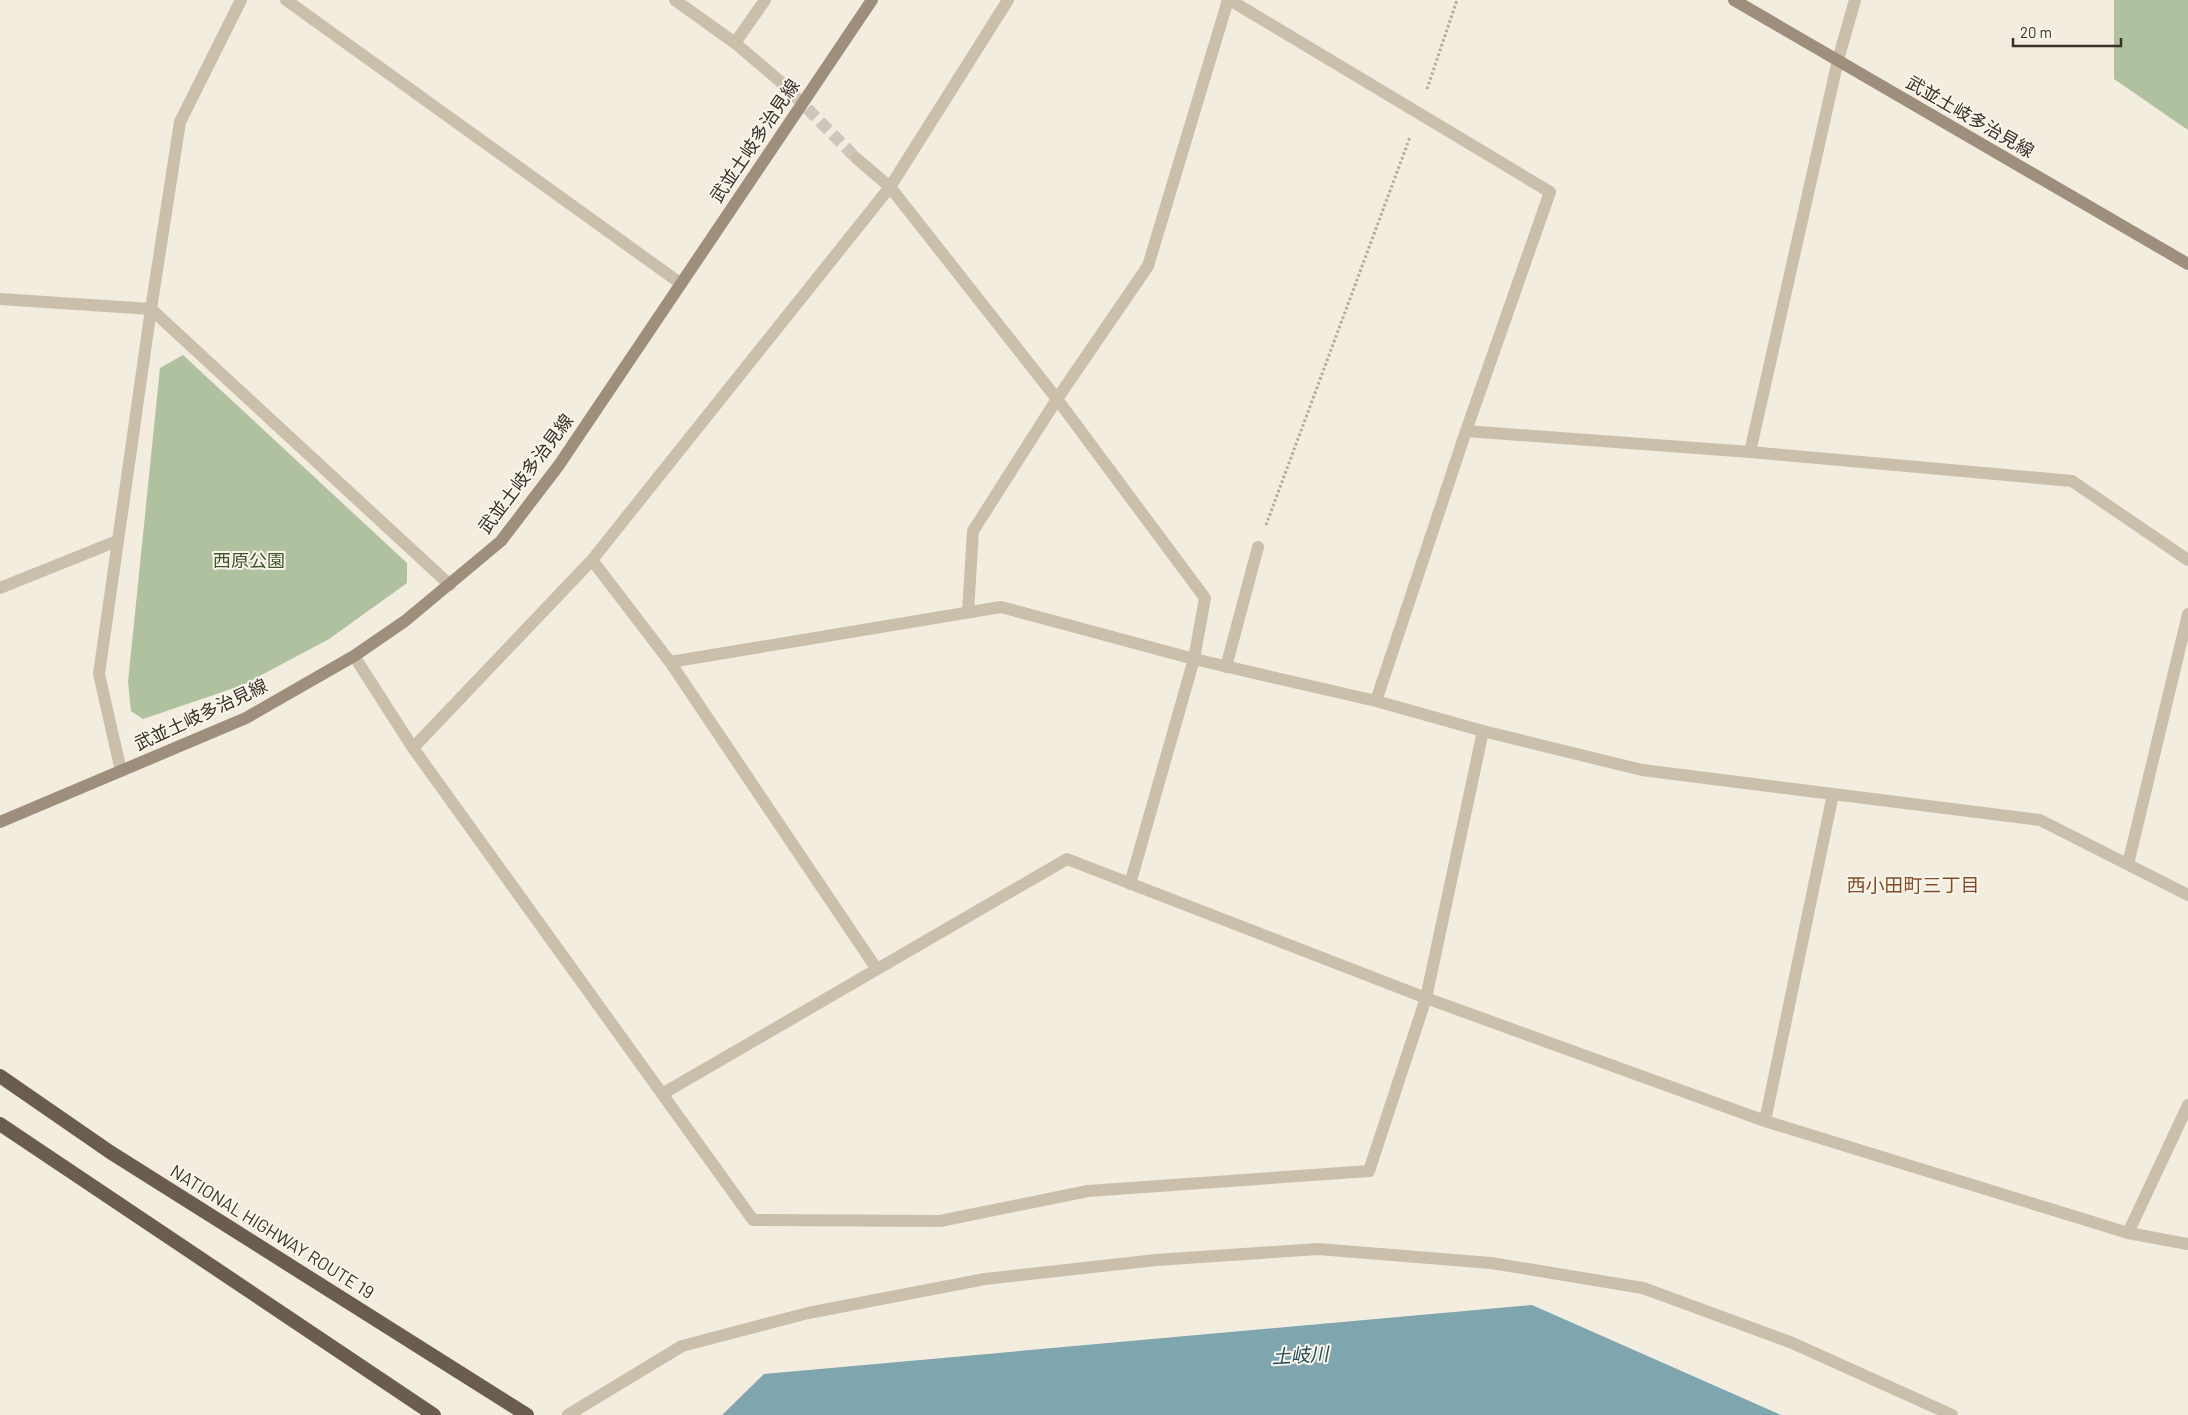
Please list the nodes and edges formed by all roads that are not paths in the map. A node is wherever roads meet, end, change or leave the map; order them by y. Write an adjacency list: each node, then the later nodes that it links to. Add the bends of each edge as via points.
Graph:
1 (242, 0): 18 (street, via 180,122)
2 (286, 0): 16 (street)
3 (675, 0): 10 (street)
4 (765, 0): 10 (street)
5 (872, 0): 16 (main road, 武並土岐多治見線)
6 (1008, 0): 14 (street)
7 (1229, 0): 19 (street, via 1148,266); 20 (street, via 1550,192)
8 (1734, 0): 11 (main road, 武並土岐多治見線)
9 (1855, 0): 11 (street)
10 (735, 43): 12 (street)
11 (1838, 60): 15 (main road, 武並土岐多治見線); 21 (street)
12 (782, 83)
13 (856, 158): 14 (street)
14 (890, 187): 19 (street); 24 (street)
15 (2188, 264)
16 (680, 283): 26 (main road, 武並土岐多治見線, via 547,480 501,541)
17 (0, 298): 18 (street)
18 (151, 308): 22 (street); 26 (street)
19 (1057, 399): 28 (street, via 973,531); 31 (street, via 1205,598)
20 (1466, 431): 21 (street); 34 (street)
21 (1750, 452): 25 (street, via 2072,480)
22 (117, 541): 27 (street); 37 (street, via 98,674)
23 (1258, 547): 33 (street)
24 (592, 560): 32 (street); 36 (street)
25 (2188, 560)
26 (450, 585): 30 (main road, 武並土岐多治見線)
27 (0, 588)
28 (968, 612): 31 (street, via 1001,607); 32 (street)
29 (2188, 614): 40 (street)
30 (354, 656): 36 (street); 37 (main road, 武並土岐多治見線, via 246,718)
31 (1194, 659): 33 (street); 41 (street)
32 (670, 662): 43 (street)
33 (1226, 667): 34 (street)
34 (1376, 701): 35 (street)
35 (1483, 731): 38 (street, via 1642,770); 44 (street)
36 (412, 748): 46 (street)
37 (121, 771): 39 (main road, 武並土岐多治見線)
38 (1833, 794): 40 (street, via 2040,820); 48 (street)
39 (0, 822)
40 (2128, 864): 42 (street)
41 (1130, 884): 43 (street, via 1067,859); 44 (street)
42 (2188, 895)
43 (876, 968): 46 (street)
44 (1426, 998): 46 (street, via 1368,1171 1088,1191 940,1221 752,1220); 48 (street)
45 (0, 1076): 53 (highway, NATIONAL HIGHWAY ROUTE 19, via 110,1152)
46 (662, 1094)
47 (2188, 1105): 50 (street)
48 (1765, 1121): 50 (street)
49 (0, 1124): 52 (highway)
50 (2128, 1233): 51 (street)
51 (2188, 1244)
52 (434, 1415)
53 (528, 1415)
54 (568, 1415): 55 (street, via 682,1346 808,1313 985,1279 1156,1260 1318,1249 1491,1263 1642,1288 1790,1342)
55 (1952, 1415)

